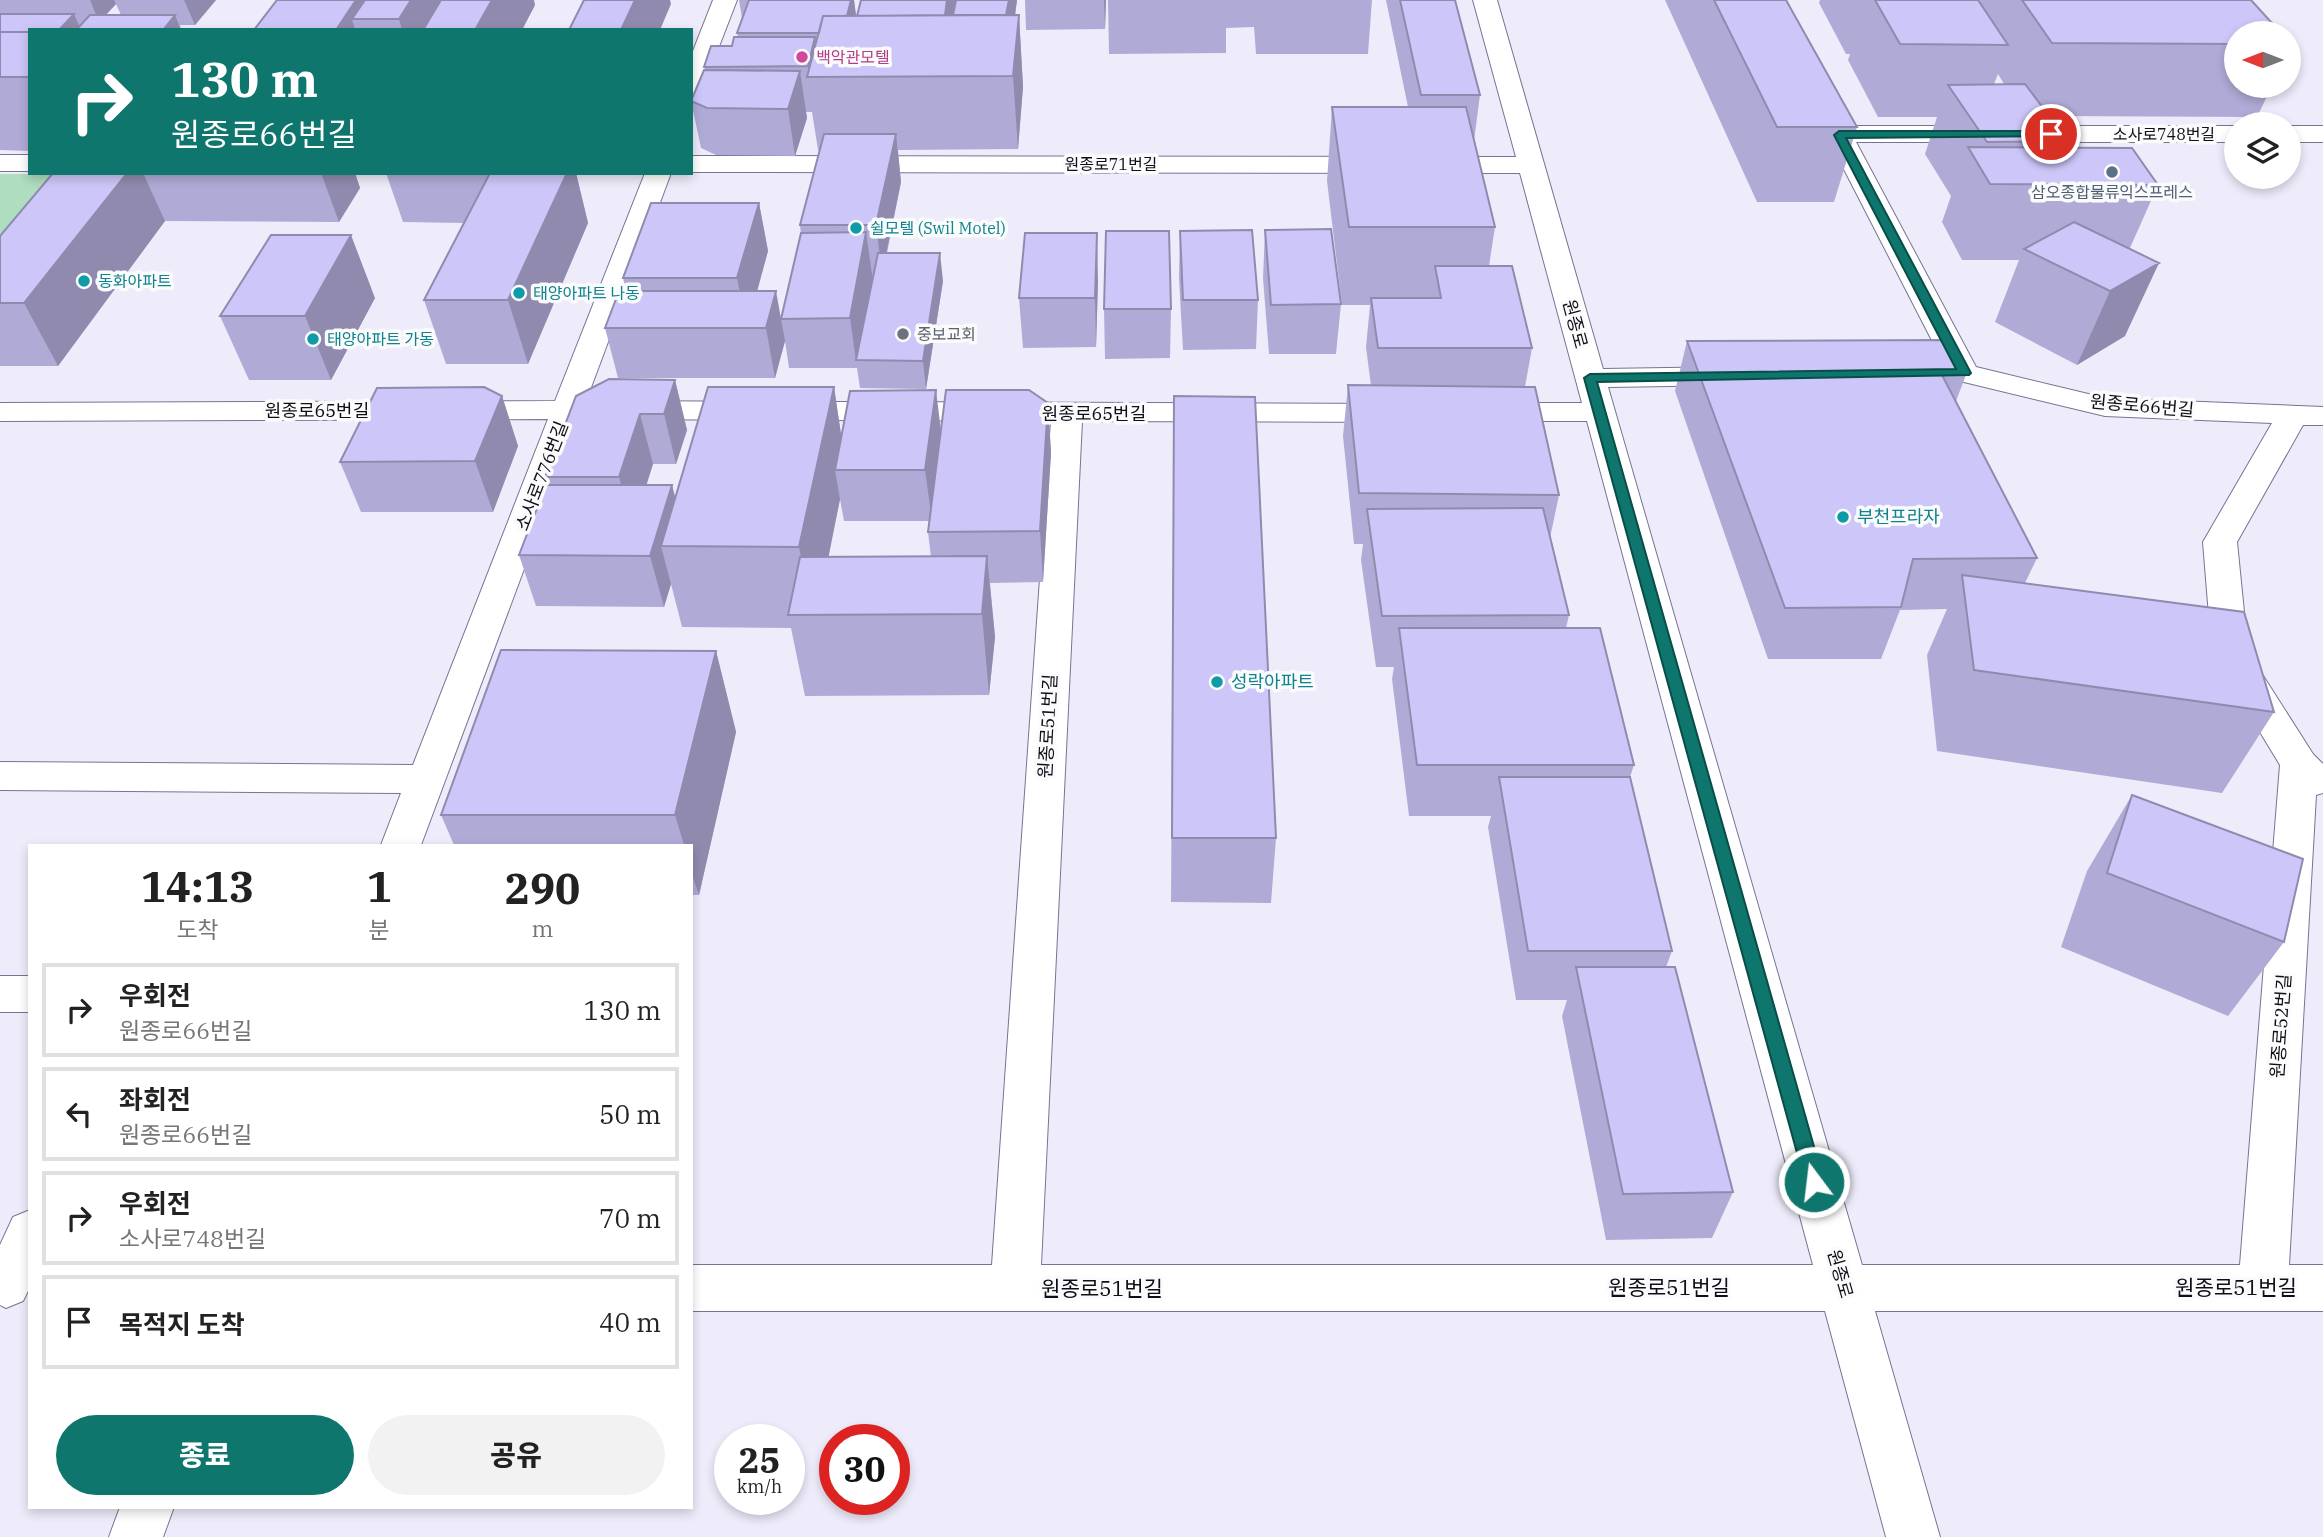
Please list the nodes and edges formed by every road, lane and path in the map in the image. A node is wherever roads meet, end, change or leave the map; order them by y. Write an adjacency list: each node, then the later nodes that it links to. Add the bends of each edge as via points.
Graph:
1 (725, 0): 3 (street)
2 (1485, 0): 12 (street, 원종로)
3 (693, 83)
4 (1814, 86): 8 (street)
5 (2224, 134): 8 (street, 소사로748번길)
6 (2301, 134): 7 (street)
7 (2323, 134)
8 (1839, 135): 14 (street)
9 (0, 163): 10 (street)
10 (28, 163)
11 (693, 164): 12 (street, 원종로71번길)
12 (1531, 165): 17 (street, 원종로)
13 (657, 175): 18 (street, 소사로776번길)
14 (1964, 373): 15 (street, 원종로66번길); 23 (street, 원종로66번길, via 2105,407)
15 (1881, 374)
16 (1756, 376): 17 (street)
17 (1595, 395): 21 (street); 33 (street, 원종로)
18 (568, 410): 19 (street, 원종로65번길); 22 (street, 원종로65번길); 26 (street, 소사로776번길)
19 (0, 412)
20 (1422, 412): 22 (street, 원종로65번길)
21 (1463, 412)
22 (1067, 414): 36 (street, 원종로51번길)
23 (2307, 416): 25 (street, 원종로52번길, via 2220,542 2230,653)
24 (0, 776): 26 (street)
25 (2311, 776): 34 (street, 원종로52번길)
26 (426, 779): 27 (street, 소사로776번길)
27 (401, 844)
28 (0, 994): 29 (street)
29 (28, 994)
30 (28, 1238): 31 (street)
31 (12, 1285)
32 (693, 1288): 36 (street, 원종로51번길)
33 (1844, 1288): 34 (street, 원종로51번길); 36 (street, 원종로51번길); 39 (street, 원종로)
34 (2263, 1288): 35 (street, 원종로51번길)
35 (2323, 1288)
36 (1015, 1289)
37 (146, 1509): 38 (street)
38 (136, 1537)
39 (1913, 1537)

